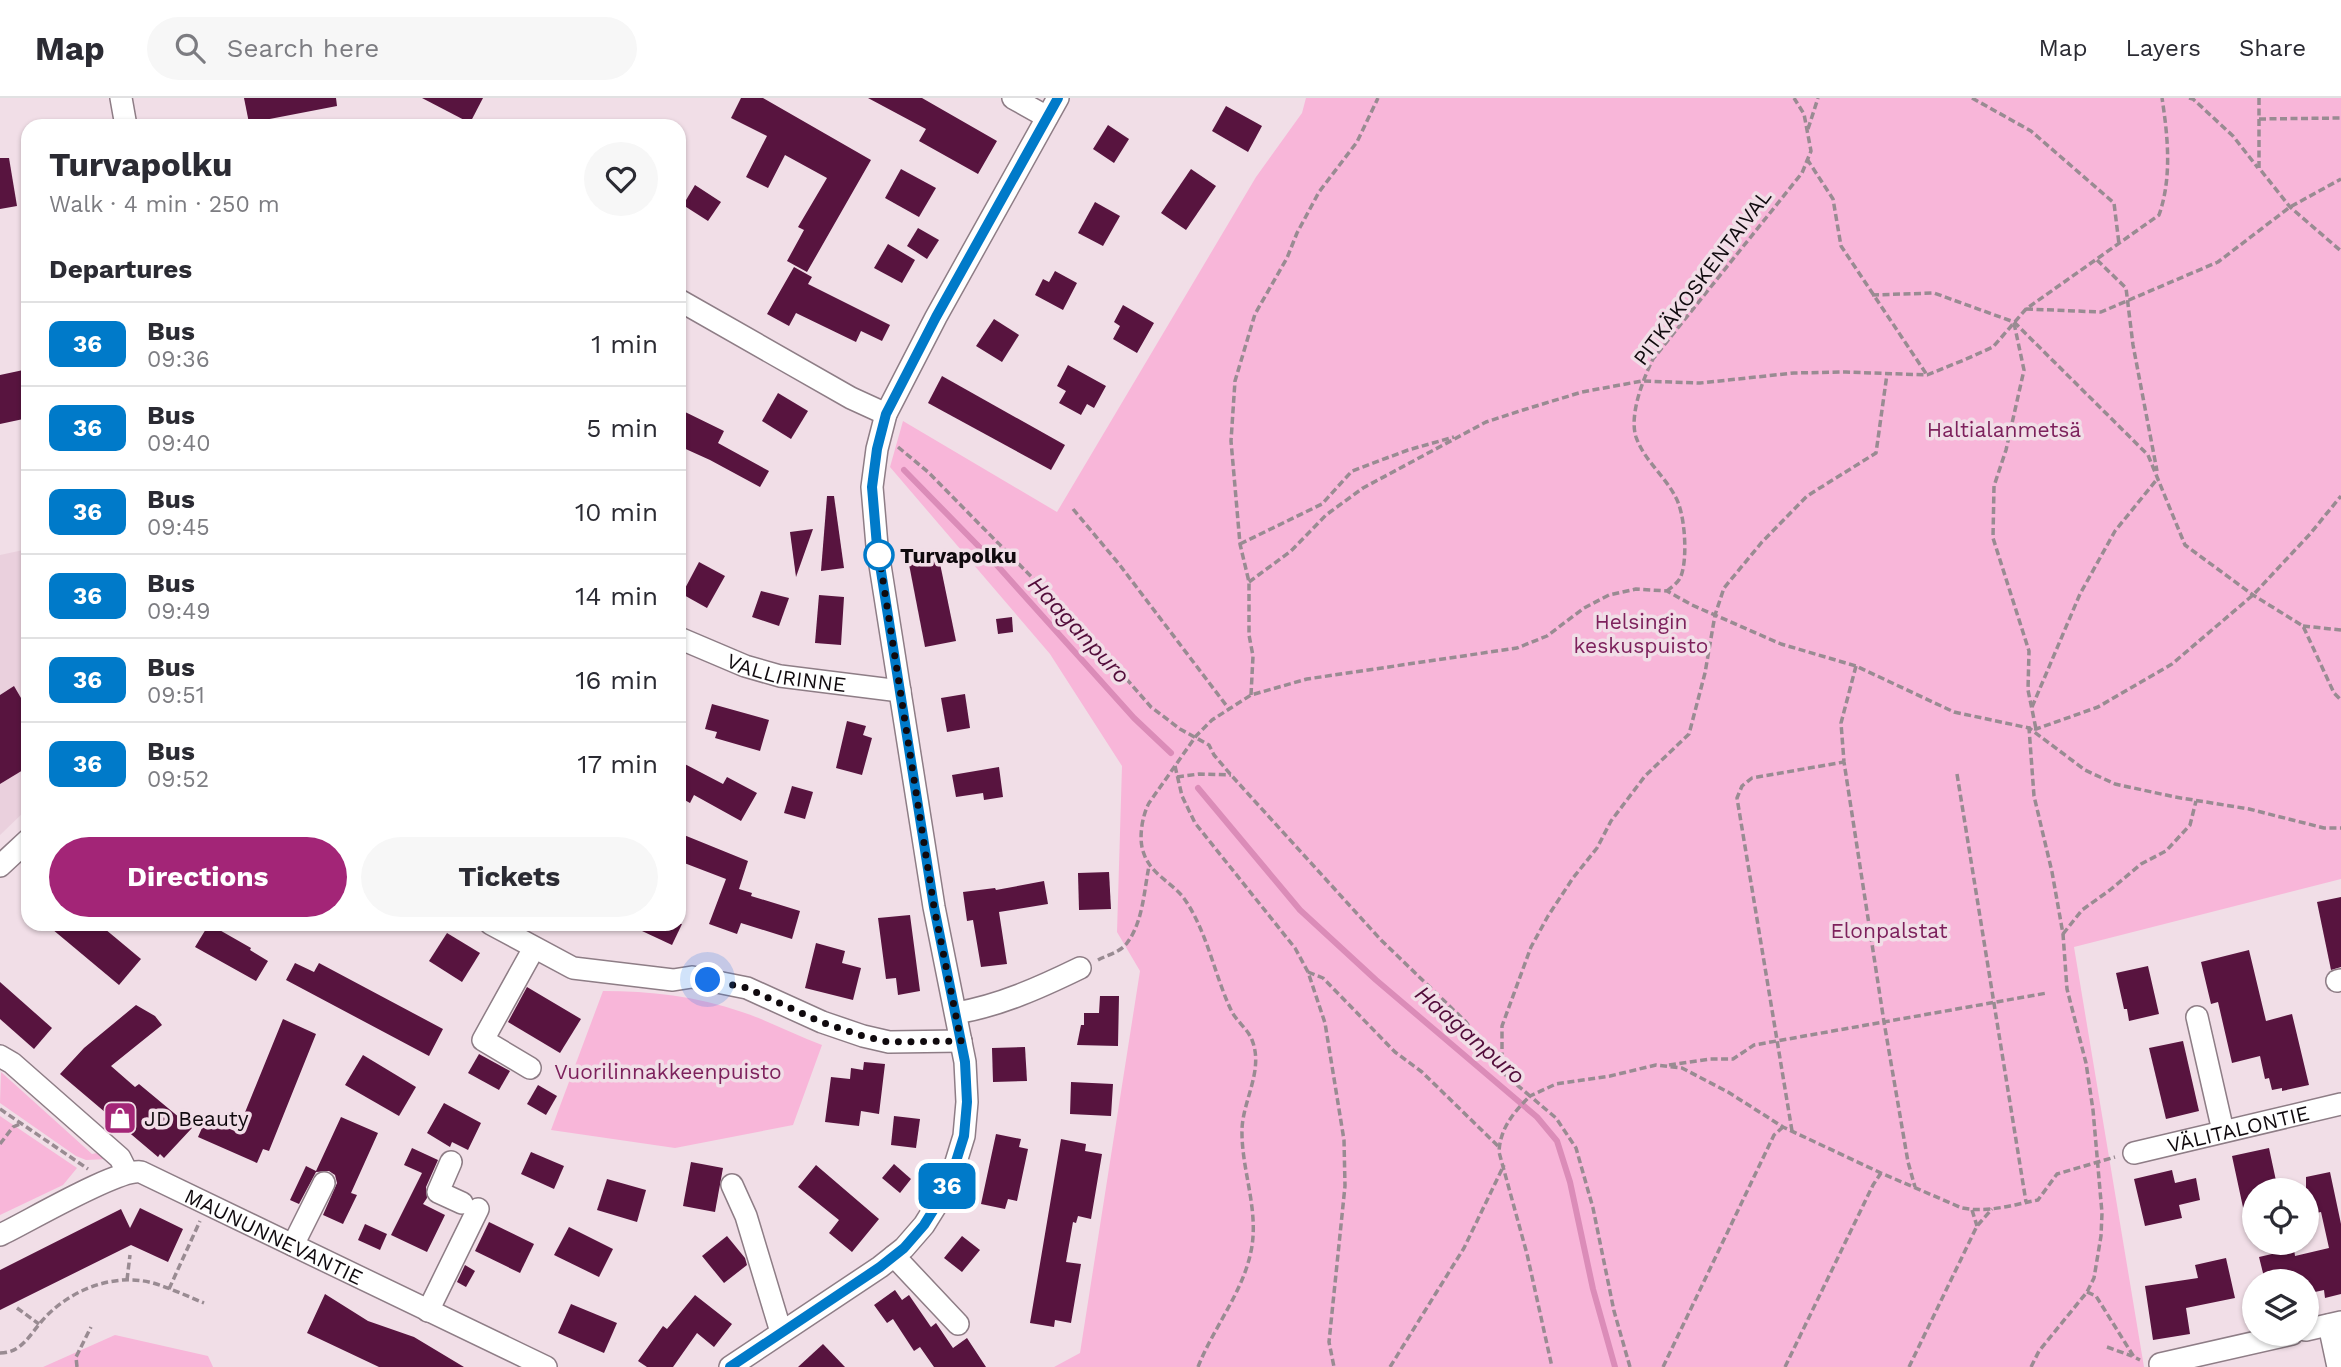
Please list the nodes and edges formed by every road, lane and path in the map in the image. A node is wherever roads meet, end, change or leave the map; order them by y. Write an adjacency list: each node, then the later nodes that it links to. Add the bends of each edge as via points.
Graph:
1 (121, 98): 13 (street)
2 (1013, 98): 11 (street)
3 (1058, 98): 11 (street)
4 (1378, 98): 37 (path, via 1357,142 1319,192 1255,314 1235,381 1231,441)
5 (1794, 98): 15 (path)
6 (1818, 98): 15 (path)
7 (1972, 98): 20 (path, via 2031,131 2114,203)
8 (2162, 98): 20 (path, via 2169,145 2166,196 2159,215)
9 (2189, 98): 17 (path, via 2233,136)
10 (2259, 98): 14 (path)
11 (1047, 117): 31 (street)
12 (2341, 118): 14 (path)
13 (125, 119)
14 (2259, 119): 17 (path)
15 (1807, 130): 16 (path, via 1811,151)
16 (1807, 159): 23 (path, via 1833,199 1841,246); 30 (path, PITKÄKOSKENTAIVAL, via 1796,180 1653,359)
17 (2259, 168): 19 (path)
18 (2341, 179): 19 (path)
19 (2290, 207): 21 (path); 24 (path, via 2218,262)
20 (2119, 244): 22 (path)
21 (2341, 251)
22 (2097, 260): 24 (path, via 2126,288); 26 (path)
23 (1872, 295): 27 (path, via 1934,293); 29 (path)
24 (2127, 301): 26 (path, via 2101,312); 34 (path)
25 (686, 304): 31 (street)
26 (2026, 309): 27 (path)
27 (2014, 322): 29 (path, via 1993,347); 34 (path, via 2148,455); 49 (path, via 2024,370 1994,486 1993,538 2029,652)
28 (1887, 374): 29 (path); 30 (path, via 1794,373 1699,383); 41 (path, via 1876,453 1807,496 1724,589)
29 (1927, 375)
30 (1642, 381): 33 (path, via 1570,395 1486,422); 39 (path, PITKÄKOSKENTAIVAL, via 1635,435 1677,498 1684,533 1682,575)
31 (886, 414): 32 (street)
32 (881, 435): 46 (street, via 872,487 874,523); 53 (path, via 937,481 1080,626 1151,707)
33 (1459, 436): 37 (path, via 1352,471 1322,504); 38 (path, via 1363,488)
34 (2158, 479): 40 (path, via 2185,545); 49 (path, via 2115,531 2080,594)
35 (2341, 496): 40 (path)
36 (1073, 509): 50 (path)
37 (1240, 544): 38 (path)
38 (1249, 582): 47 (path)
39 (1667, 591): 41 (path); 47 (path, via 1636,589 1609,595 1547,636 1517,648 1307,680)
40 (2253, 595): 42 (path); 52 (path, via 2172,664 2098,707)
41 (1715, 615): 45 (path, via 1781,644); 79 (path, via 1689,734 1645,776 1611,821 1531,947 1502,1026)
42 (2303, 625): 43 (path); 48 (path)
43 (2341, 630)
44 (686, 641): 46 (street, VALLIRINNE, via 780,676)
45 (1856, 666): 51 (path, via 1954,712); 54 (path, via 1841,723)
46 (900, 691): 71 (street, via 934,907)
47 (1251, 695): 50 (path)
48 (2341, 700)
49 (2032, 707): 52 (path)
50 (1229, 709): 53 (path)
51 (2029, 728): 52 (path); 59 (path, via 2085,771 2115,784); 65 (path, via 2034,796)
52 (2036, 729)
53 (1196, 736): 55 (path); 57 (path, via 1209,745)
54 (1844, 762): 73 (path); 75 (path, via 1752,778 1737,798)
55 (1175, 766): 58 (path); 63 (path, via 1144,811 1142,852)
56 (1957, 774): 70 (path)
57 (1231, 775): 58 (path); 79 (path, via 1381,940 1466,1022)
58 (1177, 777): 68 (path, via 1195,823 1276,922)
59 (2196, 801): 60 (path); 65 (path, via 2189,825 2166,851 2141,864 2082,910)
60 (2341, 828)
61 (21, 846): 62 (street)
62 (0, 866)
63 (1149, 866): 67 (path, via 1138,921 1127,944); 129 (path, via 1182,897 1232,1013 1255,1047 1252,1088 1242,1128 1253,1210 1252,1246 1226,1315)
64 (504, 931): 66 (street)
65 (2063, 934): 90 (path, via 2067,989 2087,1063)
66 (534, 948): 74 (street, via 573,968 673,980 692,977 747,988 821,1022 888,1042); 78 (street, via 483,1040)
67 (1080, 968): 71 (street, via 988,1006)
68 (1308, 972): 88 (path, via 1323,978 1395,1052); 130 (path, via 1325,1023 1344,1140 1345,1186 1329,1342)
69 (2047, 993): 70 (path)
70 (1994, 1003): 73 (path); 99 (path)
71 (956, 1013): 74 (street)
72 (2197, 1017): 86 (street)
73 (1884, 1022): 75 (path); 98 (path)
74 (961, 1041): 107 (street, via 967,1102 956,1162 929,1217)
75 (1778, 1042): 77 (path, via 1754,1045 1732,1059); 85 (path)
76 (0, 1056): 93 (street, via 120,1158)
77 (1663, 1066): 80 (path, via 1556,1084); 84 (path, via 1682,1068)
78 (530, 1068)
79 (1502, 1072): 80 (path)
80 (1530, 1097): 88 (path, via 1504,1130); 133 (path, via 1556,1118 1576,1148)
81 (2341, 1104): 86 (street, VÄLITALONTIE)
82 (0, 1109): 83 (path)
83 (20, 1124): 87 (path); 95 (path)
84 (1783, 1127): 85 (path); 134 (path, via 1774,1135)
85 (1792, 1131): 94 (path)
86 (2222, 1131): 89 (street, VÄLITALONTIE)
87 (0, 1144)
88 (1499, 1147): 92 (path)
89 (2134, 1153): 90 (path)
90 (2098, 1161): 99 (path, via 2057,1174 2038,1200); 110 (path, via 2101,1236)
91 (451, 1162): 113 (street, via 438,1192 470,1206)
92 (1504, 1165): 131 (path, via 1464,1248); 132 (path)
93 (127, 1172): 95 (street); 105 (street, MAUNUNNEVANTIE, via 141,1172)
94 (1881, 1173): 98 (path); 135 (path)
95 (103, 1183): 104 (street)
96 (324, 1183): 105 (street)
97 (732, 1185): 118 (street)
98 (1915, 1187): 101 (path)
99 (2026, 1202): 100 (path)
100 (1992, 1209): 101 (path); 103 (path)
101 (1972, 1210): 103 (path)
102 (202, 1216): 109 (path)
103 (1977, 1226): 136 (path)
104 (0, 1236)
105 (293, 1245): 113 (street, MAUNUNNEVANTIE)
106 (130, 1255): 108 (path)
107 (894, 1256): 115 (street); 118 (street)
108 (127, 1280): 109 (path); 114 (path, via 76,1294)
109 (169, 1289): 111 (path)
110 (2087, 1292): 122 (path, via 2105,1308); 137 (path, via 2050,1335)
111 (204, 1303)
112 (17, 1308): 114 (path)
113 (428, 1311): 127 (street, MAUNUNNEVANTIE)
114 (39, 1324): 121 (path, via 26,1342)
115 (958, 1324)
116 (2335, 1324): 138 (street)
117 (91, 1328): 126 (path, via 76,1357)
118 (781, 1332): 124 (street)
119 (2254, 1346): 123 (street)
120 (2107, 1347): 122 (path)
121 (0, 1353)
122 (2134, 1357): 125 (path)
123 (2213, 1359): 125 (street)
124 (756, 1360): 128 (street)
125 (2160, 1364)
126 (77, 1367)
127 (546, 1367)
128 (730, 1367)
129 (1198, 1367)
130 (1334, 1367)
131 (1390, 1367)
132 (1552, 1367)
133 (1630, 1367)
134 (1663, 1367)
135 (1785, 1367)
136 (1909, 1367)
137 (2031, 1367)
138 (2338, 1367)

